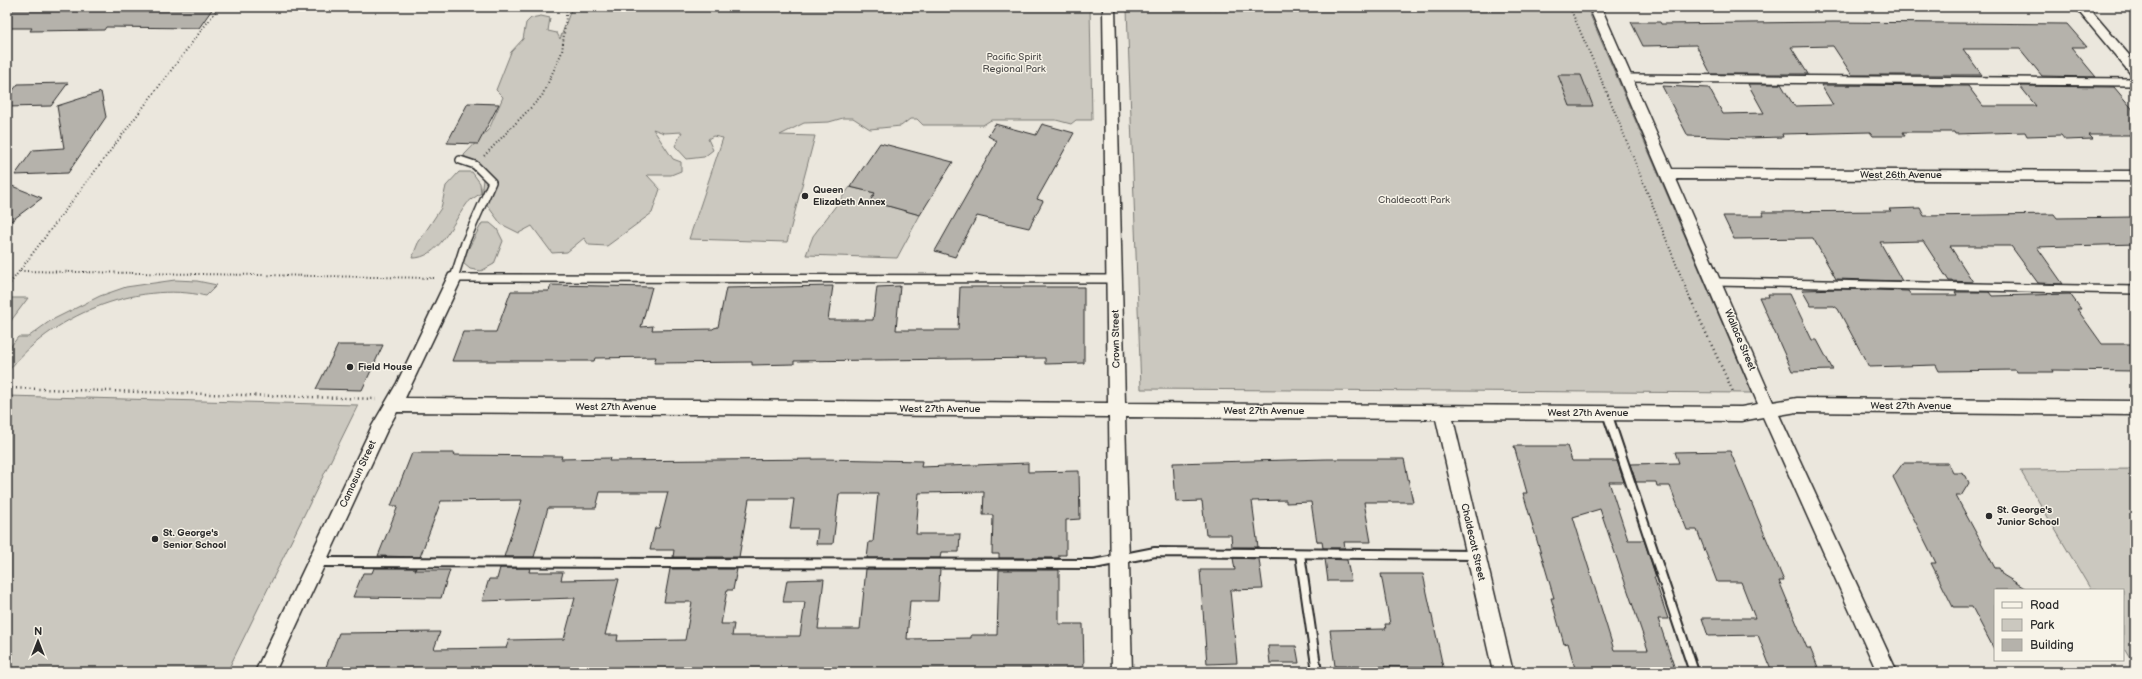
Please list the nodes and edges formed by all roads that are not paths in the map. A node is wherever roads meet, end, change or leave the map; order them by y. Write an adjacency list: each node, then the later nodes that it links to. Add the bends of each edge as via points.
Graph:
1 (1109, 7): 11 (street, Crown Street)
2 (1595, 7): 5 (street, Wallace Street)
3 (2081, 7): 4 (street)
4 (2135, 70)
5 (1626, 78): 6 (lane); 8 (street, Wallace Street)
6 (2135, 82)
7 (460, 160): 10 (lane, via 475,165 492,182 465,243)
8 (1668, 174): 9 (street, West 26th Avenue); 12 (street, Wallace Street)
9 (2135, 176)
10 (454, 278): 11 (lane); 14 (street, Camosun Street)
11 (1115, 279): 16 (street, Crown Street)
12 (1715, 282): 13 (lane); 17 (street, Wallace Street)
13 (2135, 290)
14 (393, 405): 16 (street, West 27th Avenue); 23 (street, Camosun Street, via 380,426)
15 (2135, 408): 17 (street, West 27th Avenue, via 1797,405)
16 (1117, 410): 18 (street, West 27th Avenue); 22 (street, Crown Street)
17 (1769, 411): 19 (street, West 27th Avenue, via 1741,414); 29 (street, Wallace Street)
18 (1443, 413): 19 (street, West 27th Avenue); 21 (street, Chaldecott Street)
19 (1607, 413): 28 (lane)
20 (1300, 554): 21 (lane); 22 (lane, via 1155,552); 26 (lane)
21 (1475, 555): 27 (street, Chaldecott Street)
22 (1120, 559): 23 (lane, via 1094,564); 25 (street, Crown Street)
23 (317, 562): 24 (street, Camosun Street)
24 (265, 672)
25 (1122, 672)
26 (1317, 672)
27 (1503, 672)
28 (1694, 672)
29 (1887, 672)

